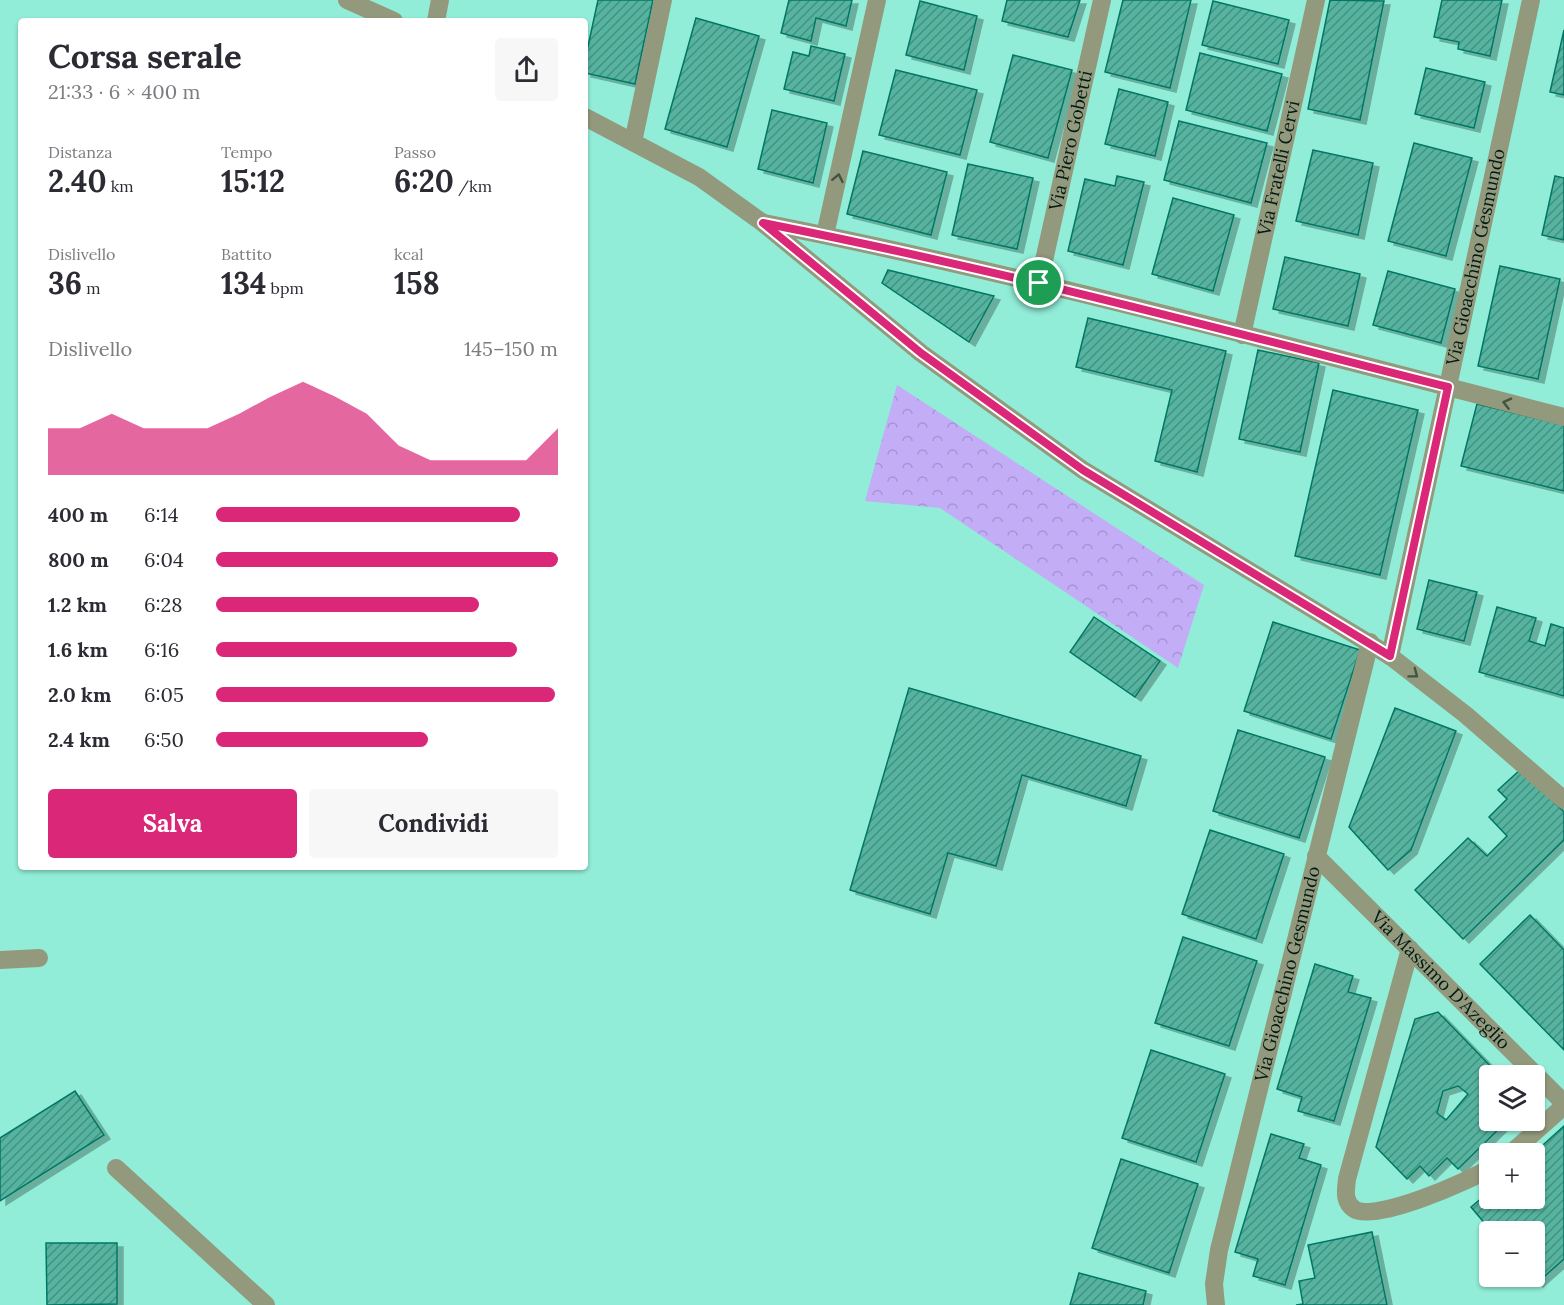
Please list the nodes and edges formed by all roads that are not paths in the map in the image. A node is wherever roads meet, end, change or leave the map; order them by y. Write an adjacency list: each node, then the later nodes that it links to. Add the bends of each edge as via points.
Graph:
1 (347, 0): 8 (street)
2 (440, 0): 9 (street)
3 (663, 0): 11 (street)
4 (877, 0): 13 (street, one-way to 4)
5 (1102, 0): 14 (street, Via Piero Gobetti)
6 (1316, 0): 15 (street, Via Fratelli Cervi)
7 (1531, 0): 16 (street, Via Gioacchino Gesmundo)
8 (387, 18)
9 (437, 18)
10 (588, 119): 11 (street)
11 (633, 142): 12 (street, via 699,177)
12 (763, 223): 13 (street); 18 (street, via 921,353 1083,470)
13 (825, 235): 14 (street)
14 (1039, 283): 15 (street)
15 (1242, 335): 16 (street)
16 (1448, 387): 17 (street, one-way to 16); 19 (street, Via Gioacchino Gesmundo)
17 (1564, 417)
18 (1370, 642): 19 (street); 21 (street, Via Gioacchino Gesmundo)
19 (1390, 656): 20 (street, one-way to 20, via 1466,715)
20 (1564, 800)
21 (1316, 856): 22 (street, Via Massimo D'Azeglio); 30 (street, Via Gioacchino Gesmundo, via 1219,1250 1214,1284)
22 (1410, 949): 25 (street, Via Massimo D'Azeglio); 28 (street, via 1347,1179 1346,1198 1353,1208 1367,1212 1447,1190)
23 (39, 958): 24 (street)
24 (0, 960)
25 (1564, 1105): 26 (street)
26 (1522, 1143)
27 (116, 1168): 29 (street)
28 (1479, 1174)
29 (266, 1305)
30 (1216, 1305)

